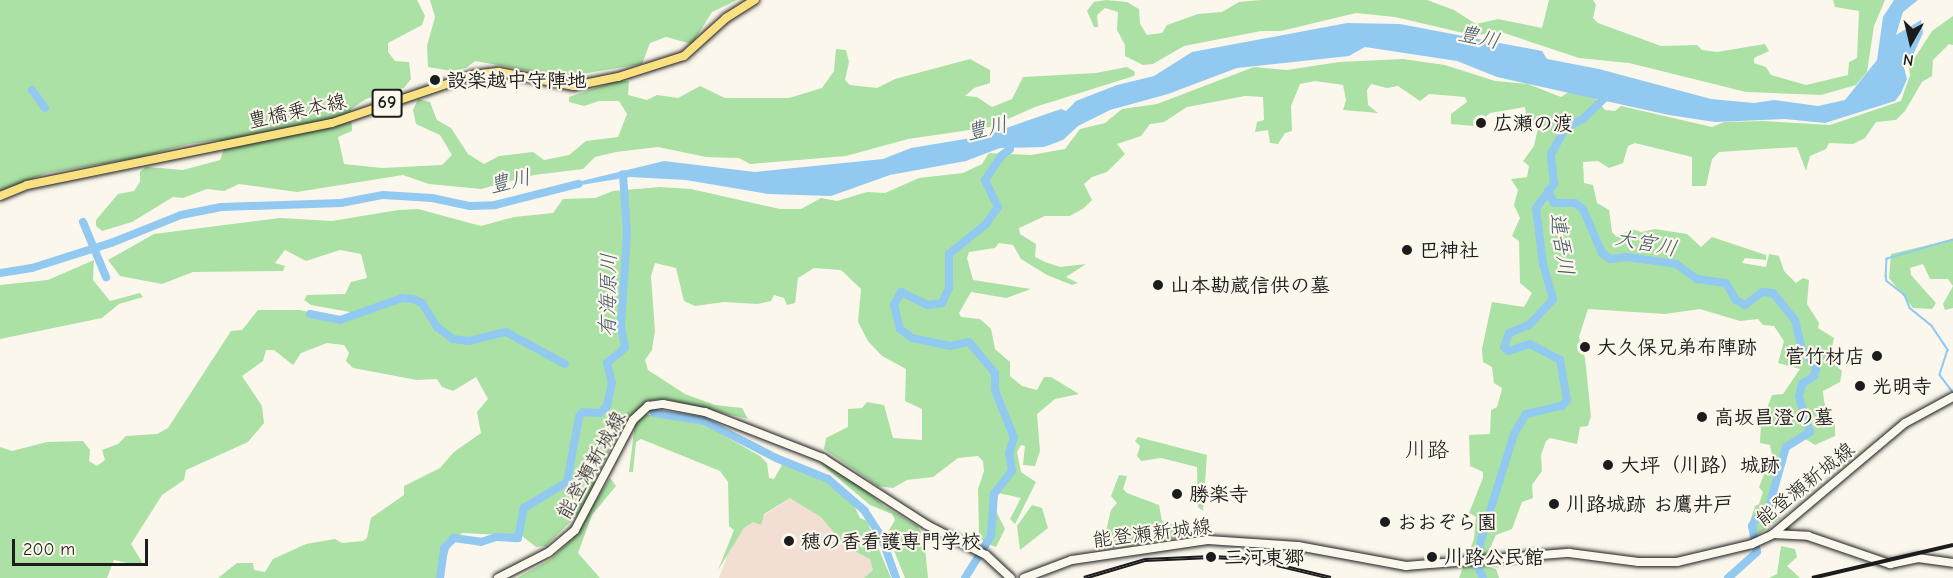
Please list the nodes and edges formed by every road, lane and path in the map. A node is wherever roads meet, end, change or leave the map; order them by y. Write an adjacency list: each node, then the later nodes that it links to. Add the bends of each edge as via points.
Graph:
1 (755, 0): 2 (main road, 豊橋乗本線 / 69, via 726,18 684,56 618,77 574,86 499,72 473,75 332,123 27,185)
2 (0, 196)
3 (1953, 397): 4 (main road, 能登瀬新城線, via 1905,423)
4 (1773, 534): 5 (main road, via 1808,536 1890,564 1917,558); 8 (main road, 能登瀬新城線, via 1756,543 1670,562 1569,553 1395,565 1298,546 1208,540 1072,560)
5 (1953, 563)
6 (498, 578): 7 (main road, 能登瀬新城線, via 549,552 574,530 633,420 655,405 705,412 817,455 927,525 986,555)
7 (1011, 578)
8 (1024, 578)

